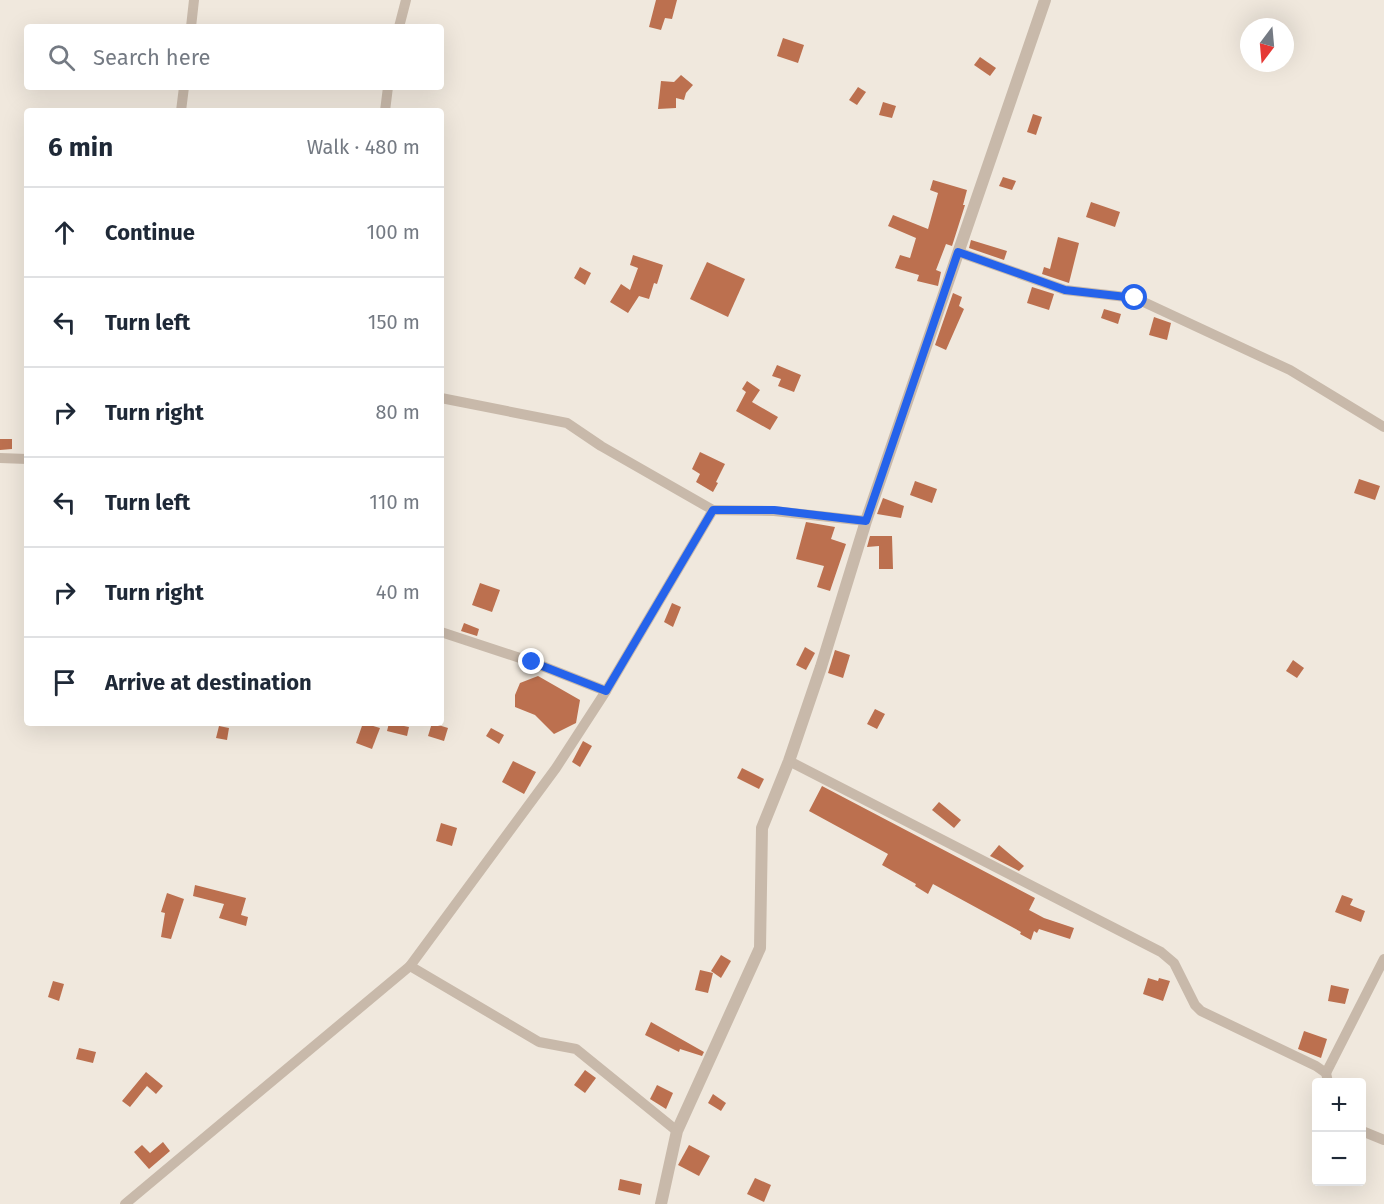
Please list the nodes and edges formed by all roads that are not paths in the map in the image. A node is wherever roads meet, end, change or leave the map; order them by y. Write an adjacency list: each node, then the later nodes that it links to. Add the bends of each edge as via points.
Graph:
1 (194, 0): 4 (street)
2 (406, 0): 5 (street)
3 (1045, 0): 10 (street)
4 (191, 24)
5 (400, 24)
6 (184, 90): 8 (street)
7 (388, 90): 9 (street)
8 (181, 108)
9 (385, 108)
10 (958, 252): 12 (street, via 1065,290 1135,298 1290,370); 16 (street)
11 (444, 399): 15 (street, via 567,423)
12 (1384, 427)
13 (0, 458): 14 (street)
14 (24, 459)
15 (713, 510): 16 (street, via 774,510); 18 (street)
16 (866, 521): 19 (street)
17 (444, 633): 18 (street)
18 (606, 691): 21 (street, via 556,768)
19 (789, 761): 22 (street, via 1161,952 1174,963 1201,1011 1316,1066); 23 (street, via 762,828 760,948)
20 (1384, 959): 22 (street)
21 (410, 966): 23 (street, via 539,1042 576,1048); 26 (street)
22 (1327, 1078)
23 (677, 1131): 27 (street)
24 (1364, 1132): 25 (street)
25 (1384, 1140)
26 (125, 1204)
27 (661, 1204)

